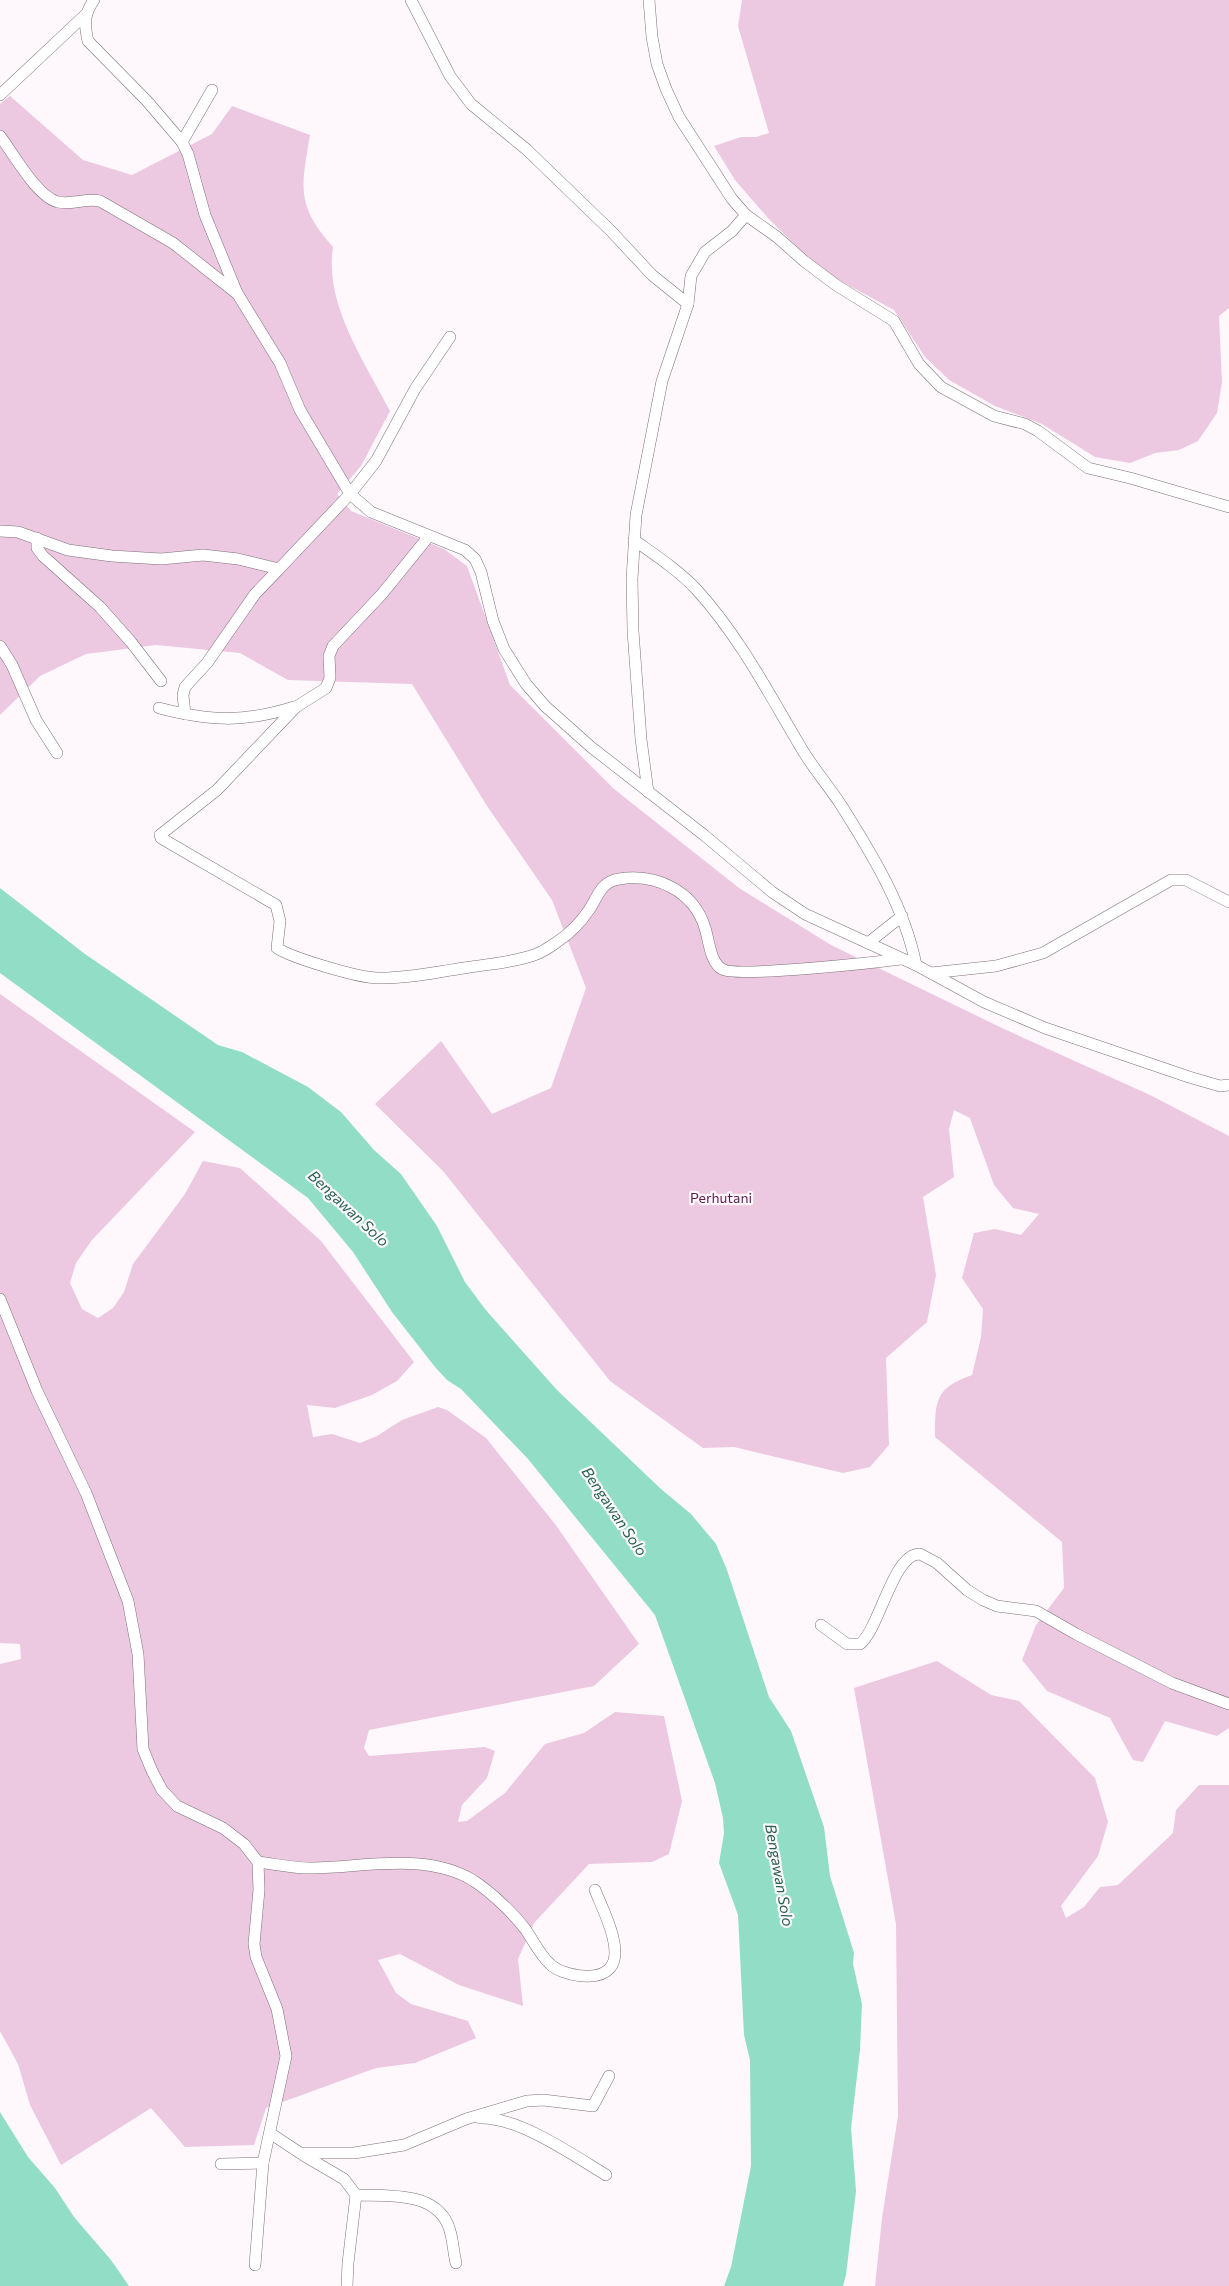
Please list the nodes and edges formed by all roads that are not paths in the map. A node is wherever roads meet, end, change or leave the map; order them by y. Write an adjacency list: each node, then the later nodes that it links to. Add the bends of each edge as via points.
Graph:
1 (94, 0): 4 (street)
2 (412, 0): 11 (street, via 450,76 471,104 526,149 652,274)
3 (649, 0): 9 (street, via 657,64 666,89 679,117 720,182)
4 (85, 14): 6 (street); 8 (street, via 88,41 147,100)
5 (212, 90): 8 (street)
6 (0, 95)
7 (0, 136): 10 (street, via 34,184 48,197 68,203 100,200 173,243)
8 (182, 142): 10 (street)
9 (746, 215): 11 (street, via 700,259 691,276); 14 (street, via 836,285 894,321 919,364 941,387 955,396 994,416 1038,431 1088,468)
10 (237, 293): 13 (street, via 280,363 300,410)
11 (688, 304): 18 (street, via 662,381)
12 (450, 337): 13 (street, via 415,389 382,452)
13 (350, 494): 16 (street, via 372,512); 19 (street)
14 (1229, 508)
15 (0, 531): 17 (street)
16 (429, 536): 22 (street, via 333,646 326,688); 26 (street, via 465,550 475,558 504,649 526,684 545,706)
17 (37, 538): 19 (street, via 68,550 112,556 161,559 203,555); 21 (street, via 37,548 100,607)
18 (634, 540): 26 (street, via 633,631); 28 (street, via 695,588 746,654 801,748 841,805)
19 (279, 569): 24 (street, via 255,594 207,663 185,687)
20 (0, 646): 25 (street, via 36,720)
21 (161, 681)
22 (296, 707): 24 (street, via 244,719 211,719); 30 (street, via 217,790 160,835 200,863 276,905 280,917 276,943 279,950 322,965 378,978 517,960 540,953 560,940 589,910 604,885 618,879 641,878 665,884 693,903 705,926 715,962 725,971 738,973)
23 (158, 708): 24 (street)
24 (185, 714)
25 (57, 753)
26 (648, 792): 29 (street, via 772,892 805,914)
27 (1229, 902): 32 (street, via 1186,880 1171,880 1043,953 996,966)
28 (902, 916): 29 (street); 31 (street)
29 (868, 943): 30 (street)
30 (902, 959): 31 (street)
31 (916, 965): 32 (street)
32 (931, 973): 33 (street, via 984,1002 1074,1039 1220,1086)
33 (1229, 1085)
34 (0, 1299): 37 (street, via 37,1391 86,1493 128,1601 138,1654 143,1749 152,1772 162,1790 177,1806 230,1833 250,1849)
35 (821, 1626): 36 (street, via 847,1644 860,1644 873,1627 900,1570 913,1556 920,1554 937,1563 983,1600 998,1606 1036,1611 1172,1683)
36 (1229, 1704)
37 (258, 1862): 38 (street, via 312,1868 398,1863 454,1871 476,1883 518,1921 550,1965 575,1974 602,1974 615,1958 614,1943); 41 (street, via 254,1944 277,2009 285,2050)
38 (595, 1890)
39 (609, 2076): 40 (street, via 593,2106 535,2099)
40 (466, 2119): 42 (street, via 396,2147 354,2153); 45 (street, via 506,2121)
41 (270, 2133): 42 (street); 43 (street)
42 (300, 2153): 46 (street, via 344,2179)
43 (263, 2163): 44 (street); 48 (street)
44 (221, 2164)
45 (606, 2175)
46 (356, 2195): 47 (street, via 406,2197 436,2208 449,2228); 49 (street)
47 (456, 2263)
48 (254, 2265)
49 (347, 2286)

